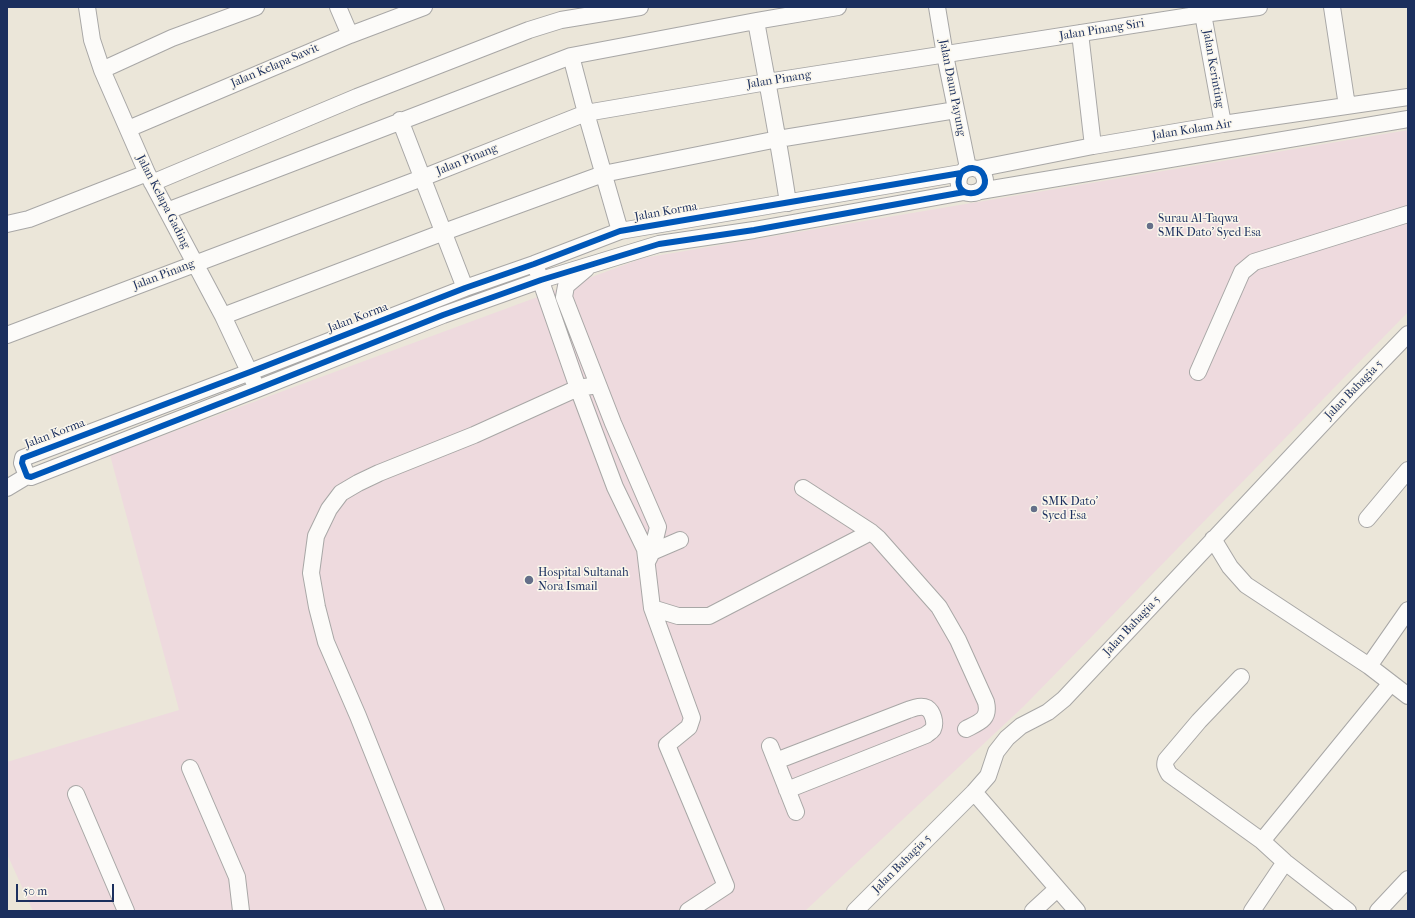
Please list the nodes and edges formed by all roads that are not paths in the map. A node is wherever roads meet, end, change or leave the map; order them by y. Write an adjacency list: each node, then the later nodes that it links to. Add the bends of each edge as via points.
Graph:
1 (256, 7): 17 (street, via 172,38)
2 (338, 7): 14 (street)
3 (424, 7): 14 (street, Jalan Kelapa Sawit)
4 (640, 7): 10 (street)
5 (838, 7): 12 (street)
6 (937, 7): 15 (street, Jalan Daun Payung)
7 (1259, 7): 11 (street, Jalan Pinang Siri)
8 (1332, 7): 20 (street)
9 (90, 8): 17 (street, Jalan Kelapa Gading, via 92,40)
10 (559, 14): 31 (street, via 529,30)
11 (1203, 14): 13 (street, Jalan Pinang Siri); 25 (street, Jalan Kerinting)
12 (756, 21): 16 (street); 18 (street)
13 (1080, 33): 15 (street, Jalan Pinang Siri); 28 (street)
14 (350, 35): 26 (street, Jalan Kelapa Sawit)
15 (945, 54): 18 (street, Jalan Pinang); 21 (street, Jalan Daun Payung)
16 (571, 56): 22 (street); 23 (street)
17 (102, 70): 26 (street, Jalan Kelapa Gading)
18 (766, 82): 22 (street, Jalan Pinang); 27 (street)
19 (1408, 97): 20 (street, Jalan Kolam Air)
20 (1347, 106): 25 (street, Jalan Kolam Air)
21 (956, 110): 27 (street); 29 (street, Jalan Daun Payung)
22 (586, 113): 30 (street); 32 (street, Jalan Pinang)
23 (400, 120): 32 (street); 35 (street)
24 (1408, 120): 33 (street, Jalan Kolam Air)
25 (1223, 124): 28 (street, Jalan Kolam Air)
26 (128, 129): 31 (street, Jalan Kelapa Gading)
27 (778, 139): 30 (street); 34 (street)
28 (1093, 146): 29 (street, Jalan Kolam Air)
29 (969, 170): 33 (street, via 958,182 959,186); 33 (street, via 981,172 985,180 984,184); 34 (street, Jalan Korma)
30 (603, 174): 38 (street); 39 (street)
31 (150, 178): 35 (street, Jalan Kelapa Gading); 37 (street)
32 (422, 178): 39 (street); 40 (street, Jalan Pinang)
33 (972, 191): 42 (street, Jalan Korma, via 754,230 659,244)
34 (788, 203): 38 (street, Jalan Korma)
35 (167, 211): 40 (street, Jalan Kelapa Gading)
36 (1408, 214): 49 (street, via 1254,262 1242,272)
37 (7, 224)
38 (620, 231): 41 (street, Jalan Korma)
39 (444, 232): 44 (street); 45 (street)
40 (194, 263): 45 (street, Jalan Kelapa Gading); 47 (street, Jalan Pinang)
41 (534, 264): 43 (street); 44 (street, Jalan Korma)
42 (590, 266): 43 (street, Jalan Korma); 50 (street, via 566,286 564,297)
43 (541, 280): 51 (street); 52 (street, Jalan Korma, via 443,315)
44 (465, 288): 48 (street, Jalan Korma)
45 (223, 316): 48 (street, Jalan Kelapa Gading)
46 (1408, 334): 60 (street, Jalan Bahagia 5)
47 (7, 335)
48 (250, 372): 52 (street, Jalan Kelapa Gading); 56 (street, Jalan Korma, via 23,458)
49 (1198, 372)
50 (598, 384): 51 (street); 53 (street)
51 (578, 388): 54 (street); 83 (street, via 358,483 341,493 329,509 316,536 311,573 326,642)
52 (257, 389): 56 (street, Jalan Korma, via 31,477)
53 (610, 414): 54 (street); 62 (street, via 658,527)
54 (591, 420): 62 (street, via 616,487)
55 (1408, 470): 58 (street)
56 (14, 481)
57 (803, 488): 59 (street)
58 (1367, 519)
59 (871, 532): 63 (street, via 709,616 678,616); 69 (street, via 939,607 958,640 988,710 978,724)
60 (1214, 539): 65 (street, via 1230,567 1246,585); 74 (street, Jalan Bahagia 5, via 1064,699 1007,738 996,752 988,776)
61 (680, 540): 62 (street)
62 (648, 555): 63 (street)
63 (652, 608): 84 (street, via 692,718 689,726 667,745 726,886)
64 (1408, 610): 65 (street)
65 (1369, 666): 67 (street)
66 (1241, 677): 77 (street, via 1199,721 1165,764 1169,774)
67 (1391, 683): 68 (street); 77 (street)
68 (1408, 696)
69 (966, 729)
70 (770, 746): 71 (street)
71 (776, 761): 73 (street); 73 (street, via 919,706 927,708 932,715 935,724 926,735)
72 (190, 768): 82 (street, via 237,877)
73 (787, 790): 76 (street)
74 (974, 792): 80 (street); 85 (street, Jalan Bahagia 5)
75 (76, 794): 81 (street)
76 (796, 812)
77 (1262, 841): 78 (street)
78 (1285, 862): 88 (street); 89 (street)
79 (1408, 878): 90 (street)
80 (1057, 889): 86 (street); 87 (street)
81 (126, 911)
82 (241, 911)
83 (436, 911)
84 (688, 911)
85 (855, 911)
86 (1033, 911)
87 (1077, 911)
88 (1252, 911)
89 (1348, 911)
90 (1378, 911)

